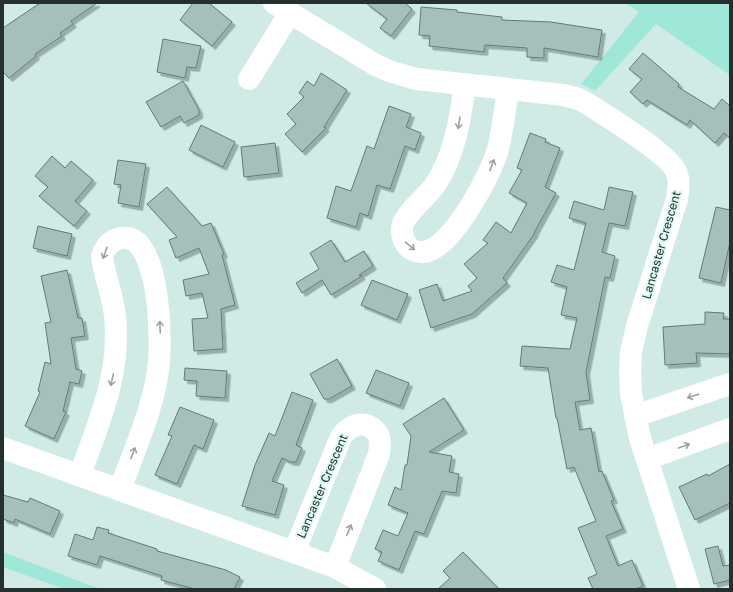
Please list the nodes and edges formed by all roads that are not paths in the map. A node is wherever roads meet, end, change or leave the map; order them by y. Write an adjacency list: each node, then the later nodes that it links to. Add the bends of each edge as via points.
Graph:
1 (282, 8): 2 (street, Lancaster Crescent); 3 (street, Lancaster Crescent, via 389,71 416,79)
2 (249, 79)
3 (465, 84): 4 (street, Lancaster Crescent); 4 (street, one-way to 4, via 458,132 446,167 435,186 401,228 402,238 409,248 418,252 435,248 446,238 483,186 498,149)
4 (508, 89): 6 (street, Lancaster Crescent, via 564,95 588,104 661,154 672,164 677,174 677,199 631,352 631,393)
5 (730, 384): 6 (street, one-way to 6)
6 (635, 416): 9 (street, Lancaster Crescent)
7 (730, 430): 9 (street, one-way to 7)
8 (3, 448): 10 (street, Lancaster Crescent)
9 (647, 459): 15 (street, Lancaster Crescent)
10 (80, 476): 11 (street, Lancaster Crescent); 11 (street, one-way to 10, via 154,388 160,341 157,297 146,256 139,244 128,238 113,241 102,256 115,314 116,359 108,397)
11 (120, 490): 12 (street, Lancaster Crescent)
12 (294, 552): 13 (street, Lancaster Crescent); 13 (street, Lancaster Crescent, one-way to 12, via 379,454 378,434 363,424 351,427 341,437)
13 (335, 567): 14 (street, Lancaster Crescent)
14 (375, 589)
15 (689, 589)

